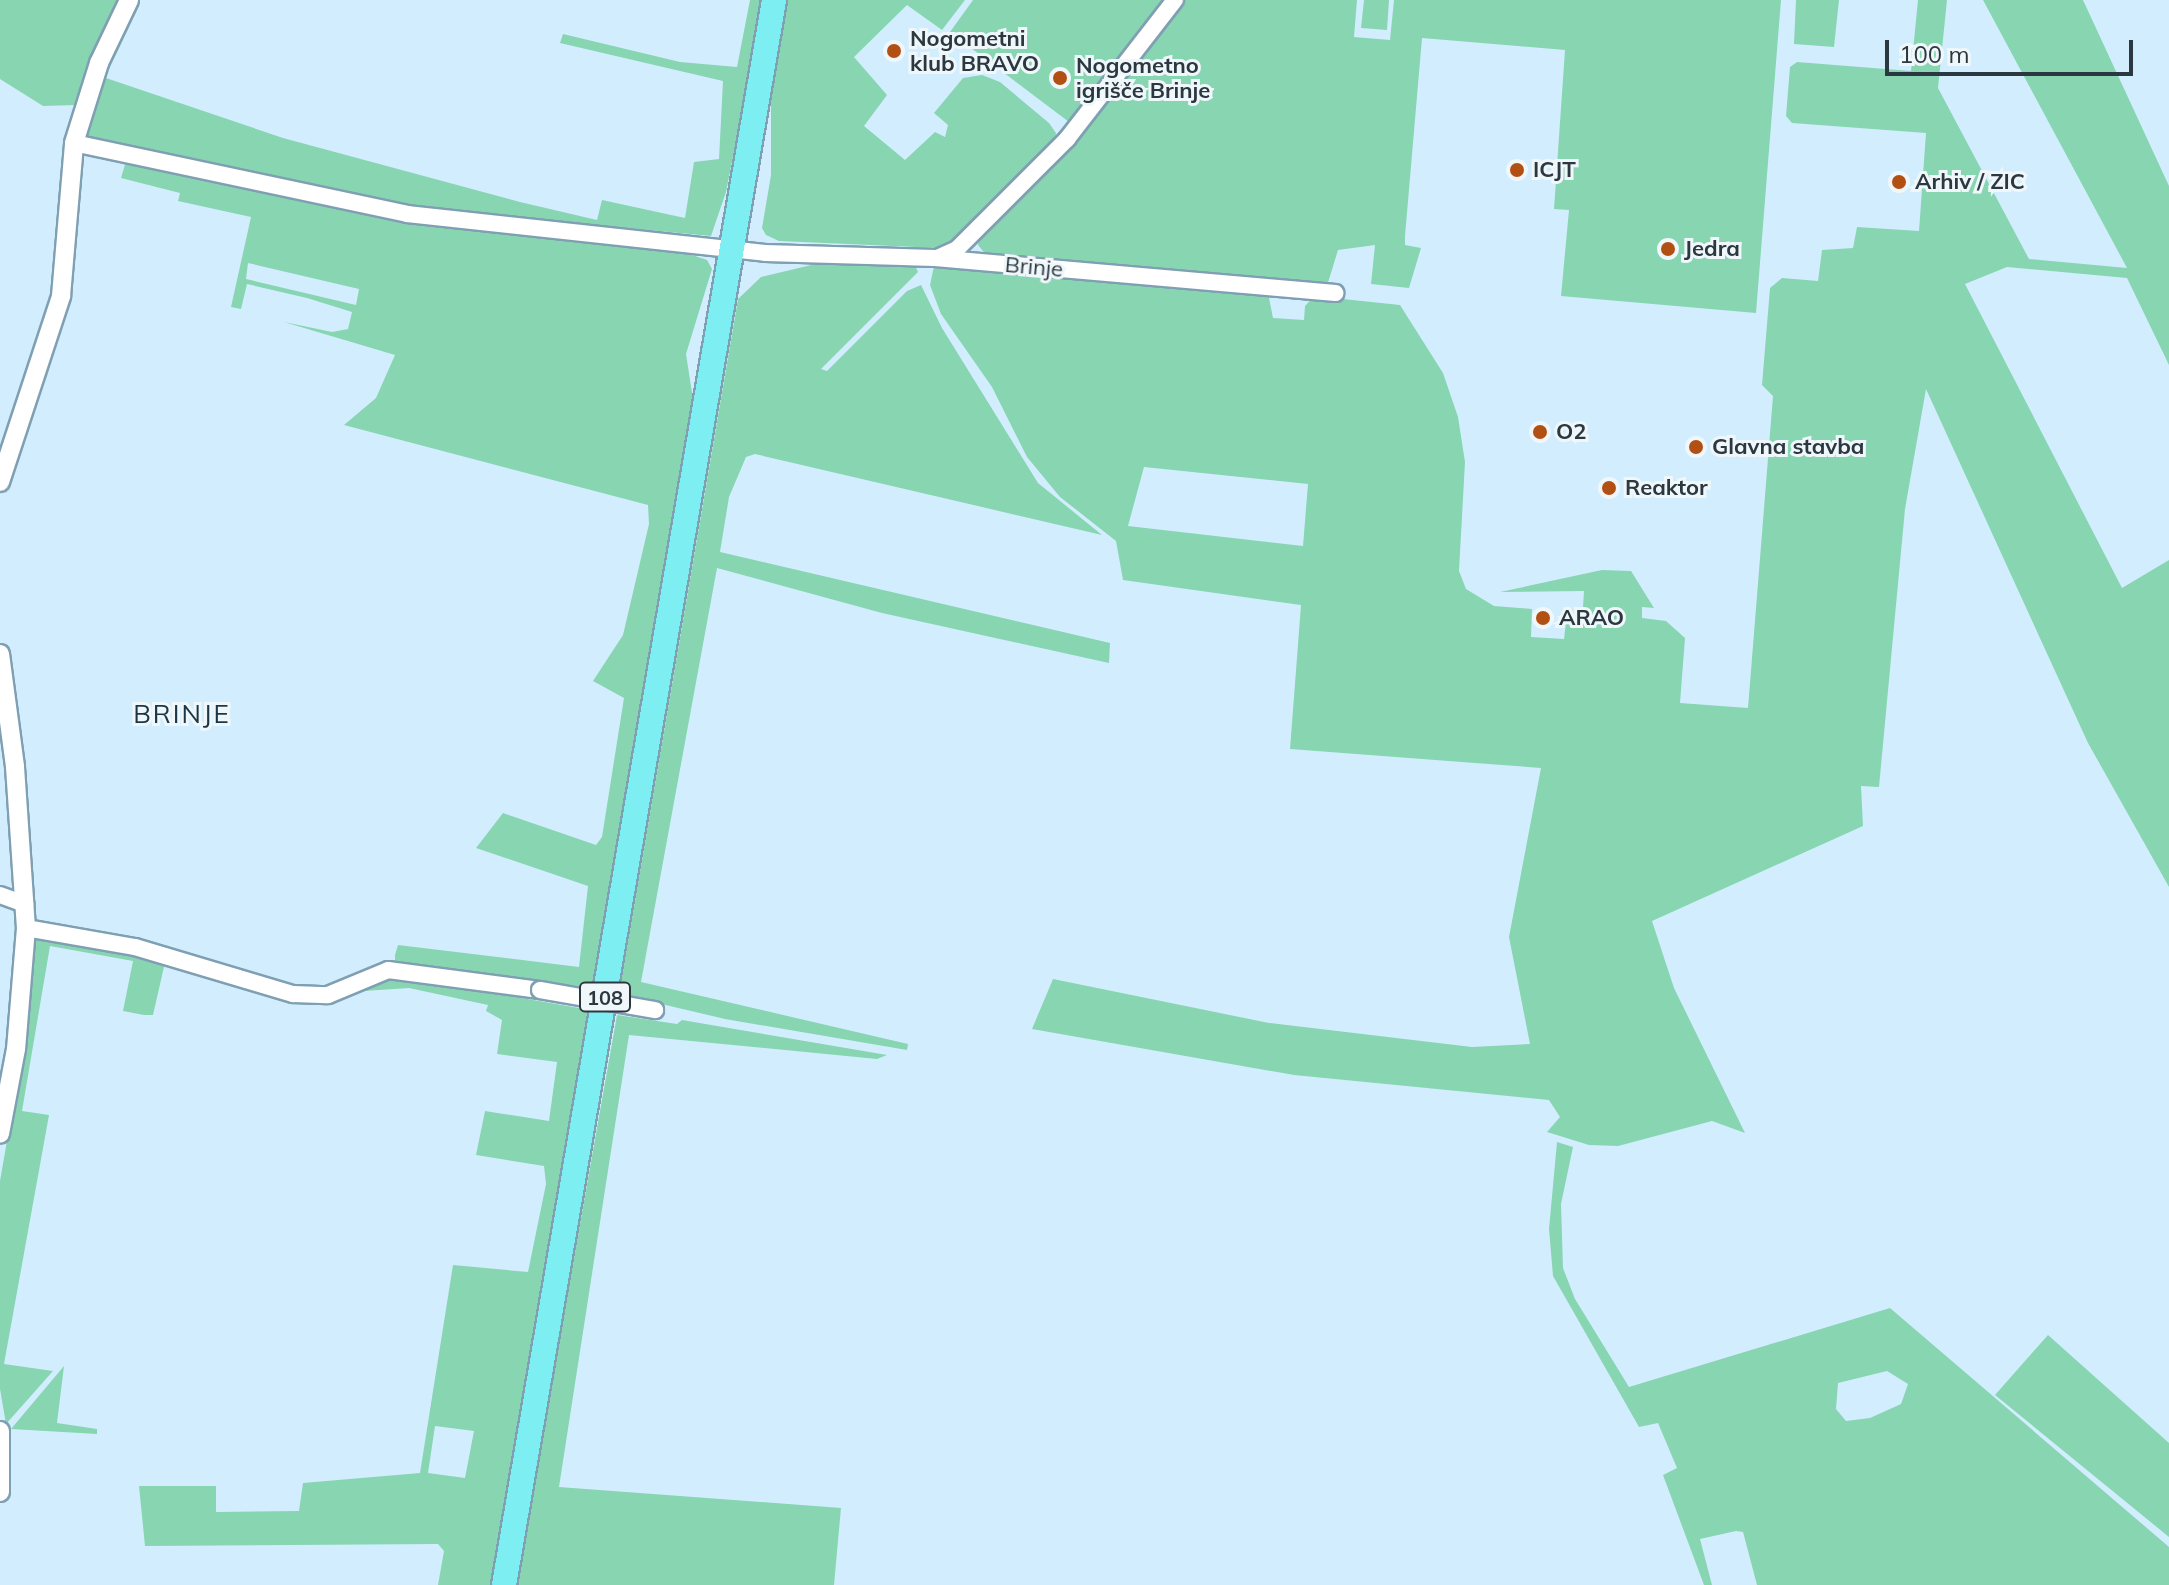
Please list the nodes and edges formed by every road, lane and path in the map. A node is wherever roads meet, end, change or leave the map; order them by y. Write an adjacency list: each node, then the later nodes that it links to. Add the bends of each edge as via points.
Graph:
1 (129, 0): 4 (street, via 99,63)
2 (774, 0): 5 (main road, 108)
3 (1175, 0): 6 (street, via 1067,139 957,249)
4 (74, 143): 5 (street, Brinje, via 407,214); 8 (street, via 61,296)
5 (733, 250): 6 (street, Brinje); 17 (main road, 108)
6 (935, 258): 7 (street, Brinje)
7 (1335, 293)
8 (0, 482)
9 (0, 654): 11 (street)
10 (0, 895): 11 (street)
11 (25, 904): 12 (street)
12 (26, 928): 13 (street, bridge, via 135,947 293,994 328,995 388,970); 14 (street, via 16,1049)
13 (655, 1010)
14 (0, 1134)
15 (0, 1431): 16 (street)
16 (0, 1492)
17 (504, 1585)

